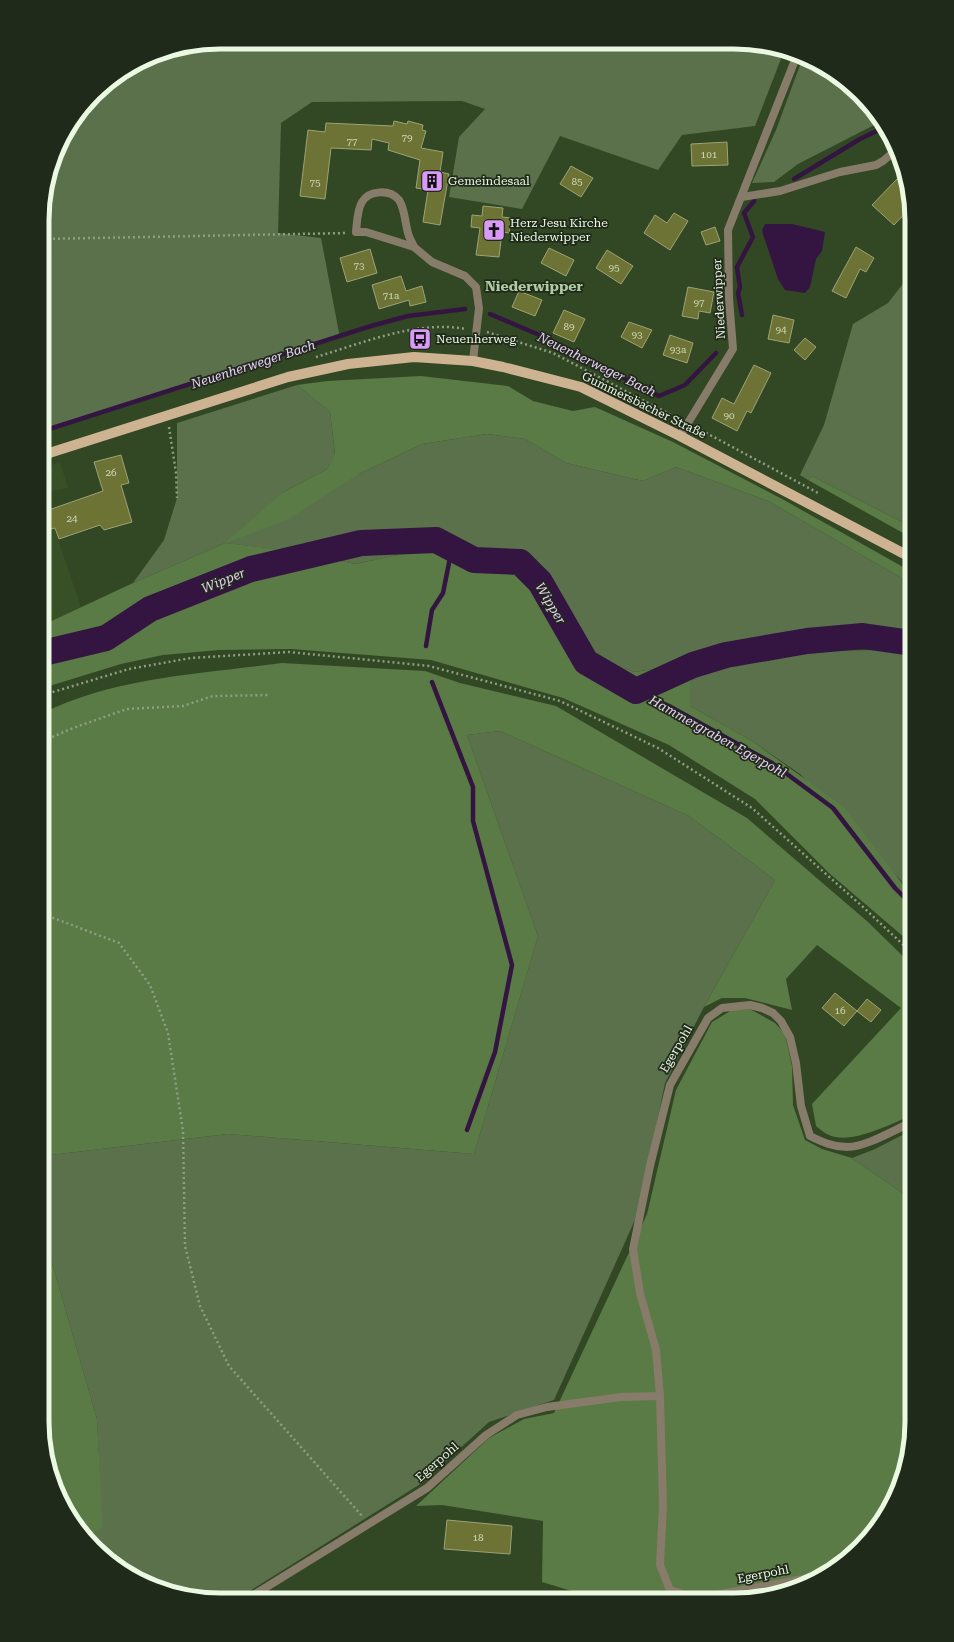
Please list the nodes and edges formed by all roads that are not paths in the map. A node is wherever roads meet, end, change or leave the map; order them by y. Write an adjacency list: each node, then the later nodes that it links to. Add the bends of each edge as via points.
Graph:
1 (794, 60): 3 (street, Niederwipper)
2 (891, 154): 3 (street, via 876,165 840,172 780,191)
3 (742, 197): 6 (street, Niederwipper, via 728,230 733,349)
4 (414, 247): 4 (street, via 366,232 356,232 362,202 369,195 382,192 391,194 399,200); 5 (street, via 432,262 465,276 476,287 479,308)
5 (473, 361): 6 (main road, Gummersbacher Straße, via 581,387); 7 (main road, Gummersbacher Straße, via 414,357 348,364 288,377)
6 (680, 436): 8 (main road, Gummersbacher Straße)
7 (49, 452)
8 (905, 554)
9 (905, 1125): 10 (street, Egerpohl, via 870,1141 848,1147 826,1144 810,1136 801,1106 790,1037 781,1021 773,1013 750,1005 722,1008 708,1018 670,1085 633,1249 640,1293 656,1350)
10 (660, 1396): 12 (street, Egerpohl, via 620,1397 547,1407 517,1415 486,1435 427,1488); 13 (street, Egerpohl, via 663,1506 660,1565 670,1590)
11 (800, 1579): 14 (street, Egerpohl)
12 (257, 1593)
13 (679, 1593)
14 (726, 1593)

